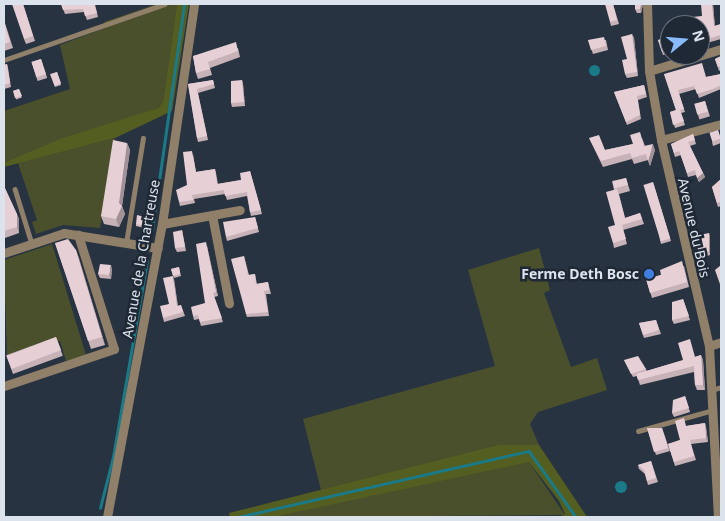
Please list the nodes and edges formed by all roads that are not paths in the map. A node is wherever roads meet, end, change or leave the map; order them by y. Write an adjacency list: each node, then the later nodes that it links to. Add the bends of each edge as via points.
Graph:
1 (165, 4): 5 (lane)
2 (194, 4): 13 (street, Avenue de la Chartreuse)
3 (647, 4): 6 (street, Avenue du Bois)
4 (721, 49): 6 (street)
5 (4, 60)
6 (649, 71): 9 (street, Avenue du Bois)
7 (721, 124): 9 (street)
8 (143, 138): 15 (lane)
9 (661, 140): 21 (street, Avenue du Bois)
10 (15, 189): 16 (lane)
11 (240, 210): 12 (street)
12 (212, 215): 13 (street); 19 (street)
13 (162, 224): 17 (street, Avenue de la Chartreuse)
14 (78, 234): 15 (street); 16 (street, via 64,233); 22 (street, via 114,349)
15 (126, 243): 17 (street)
16 (32, 244): 18 (street)
17 (158, 248): 28 (street, Avenue de la Chartreuse)
18 (4, 253)
19 (230, 303)
20 (721, 342): 21 (street)
21 (709, 346): 24 (street, Avenue du Bois)
22 (4, 386)
23 (721, 387): 24 (lane)
24 (712, 390): 25 (street, Avenue du Bois)
25 (713, 410): 26 (lane); 27 (street, Avenue du Bois)
26 (638, 431)
27 (718, 444): 29 (street, Avenue du Bois)
28 (107, 517)
29 (718, 517)

